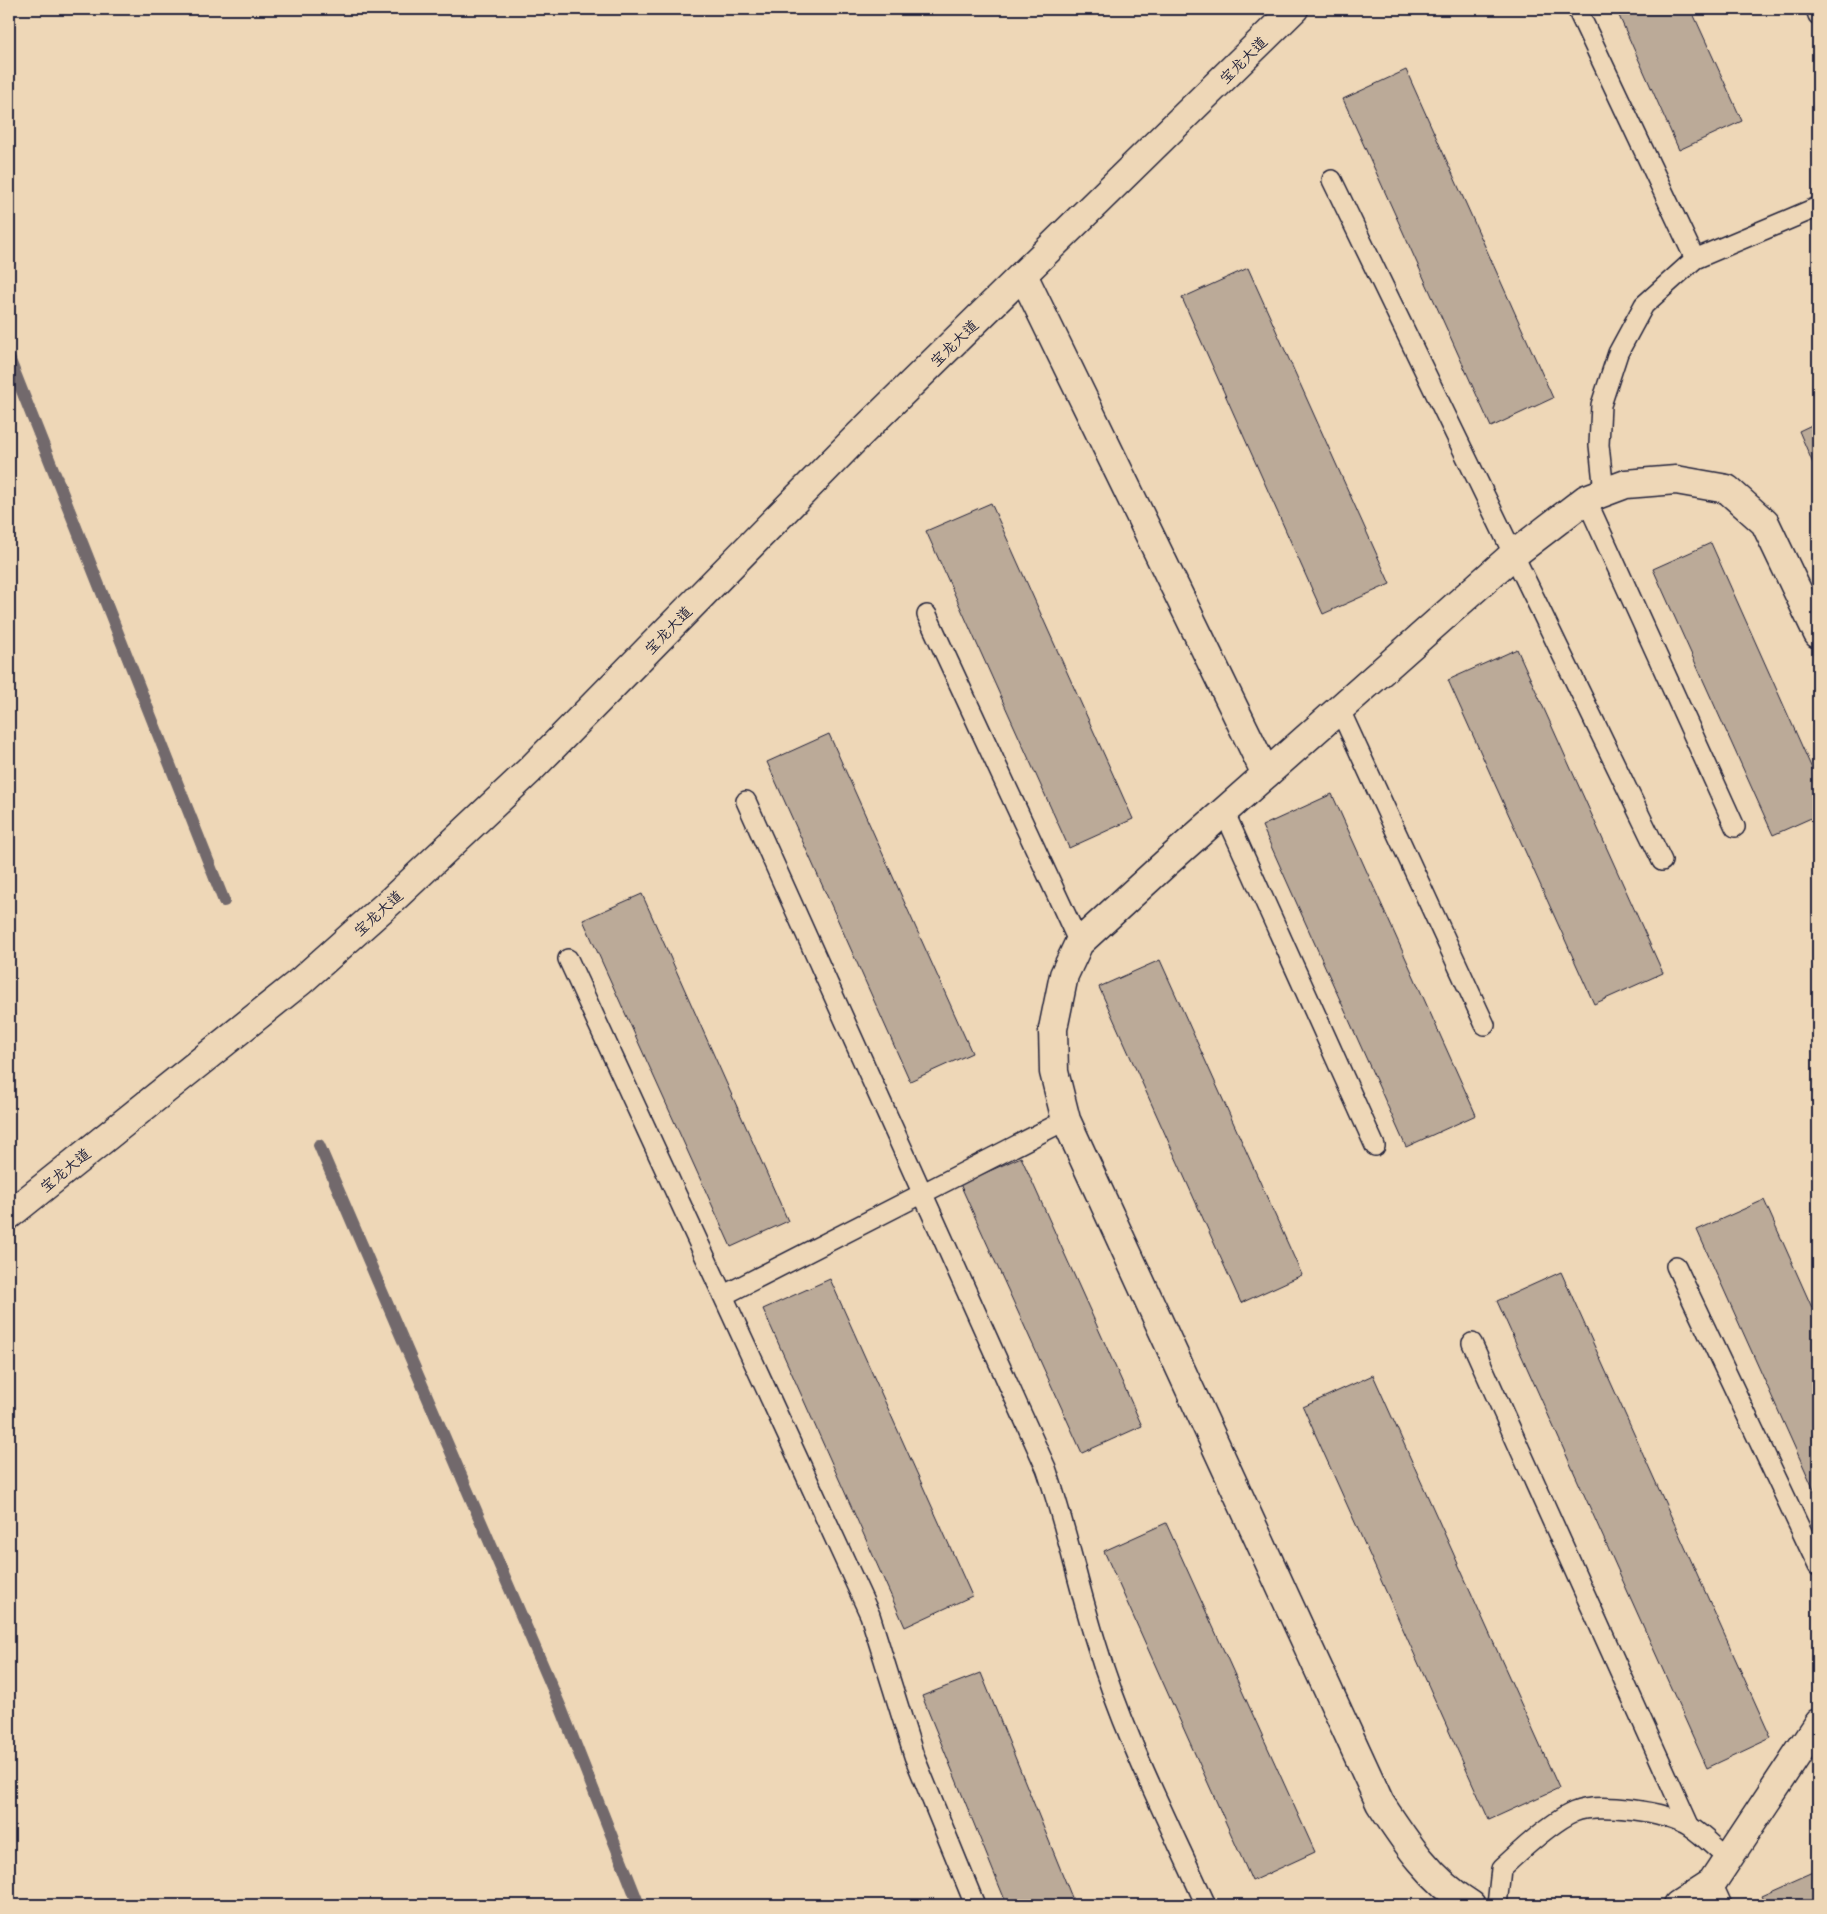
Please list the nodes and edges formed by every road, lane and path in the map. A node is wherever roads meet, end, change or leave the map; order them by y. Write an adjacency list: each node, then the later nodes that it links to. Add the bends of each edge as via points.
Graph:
1 (1294, 9): 8 (street, 宝龙大道)
2 (1576, 9): 7 (lane)
3 (1816, 9): 4 (lane)
4 (1818, 15)
5 (1332, 180): 10 (lane)
6 (1818, 207): 7 (lane)
7 (1695, 259): 9 (lane, via 1644,306 1618,353 1601,405)
8 (1024, 276): 14 (street); 25 (street, 宝龙大道, via 855,439 529,771 400,892 301,981)
9 (1595, 496): 10 (street); 12 (street, via 1626,484 1676,480 1727,489 1765,523); 17 (lane)
10 (1513, 555): 13 (street); 18 (lane)
11 (927, 616): 19 (lane)
12 (1818, 634)
13 (1339, 708): 14 (street); 21 (lane)
14 (1266, 774): 16 (street)
15 (746, 801): 24 (lane)
16 (1224, 811): 19 (street); 23 (lane)
17 (1735, 827)
18 (1662, 861)
19 (1080, 943): 22 (street, via 1064,975 1053,1029 1054,1072)
20 (568, 960): 27 (lane)
21 (1484, 1025)
22 (1066, 1120): 24 (lane); 36 (street, via 1380,1803 1412,1852 1460,1899)
23 (1375, 1146)
24 (923, 1192): 27 (lane); 35 (lane, via 1046,1468 1060,1507 1096,1644 1125,1726)
25 (9, 1215)
26 (1676, 1266): 29 (lane)
27 (724, 1295): 34 (lane, via 870,1615 914,1756)
28 (1472, 1343): 31 (lane)
29 (1818, 1566)
30 (1818, 1724): 32 (street)
31 (1689, 1825): 32 (lane); 37 (lane, via 1662,1814 1611,1808 1574,1812 1532,1840 1501,1869)
32 (1727, 1858): 33 (street)
33 (1717, 1894): 38 (street)
34 (975, 1905)
35 (1206, 1905)
36 (1471, 1905)
37 (1497, 1905)
38 (1678, 1905)

